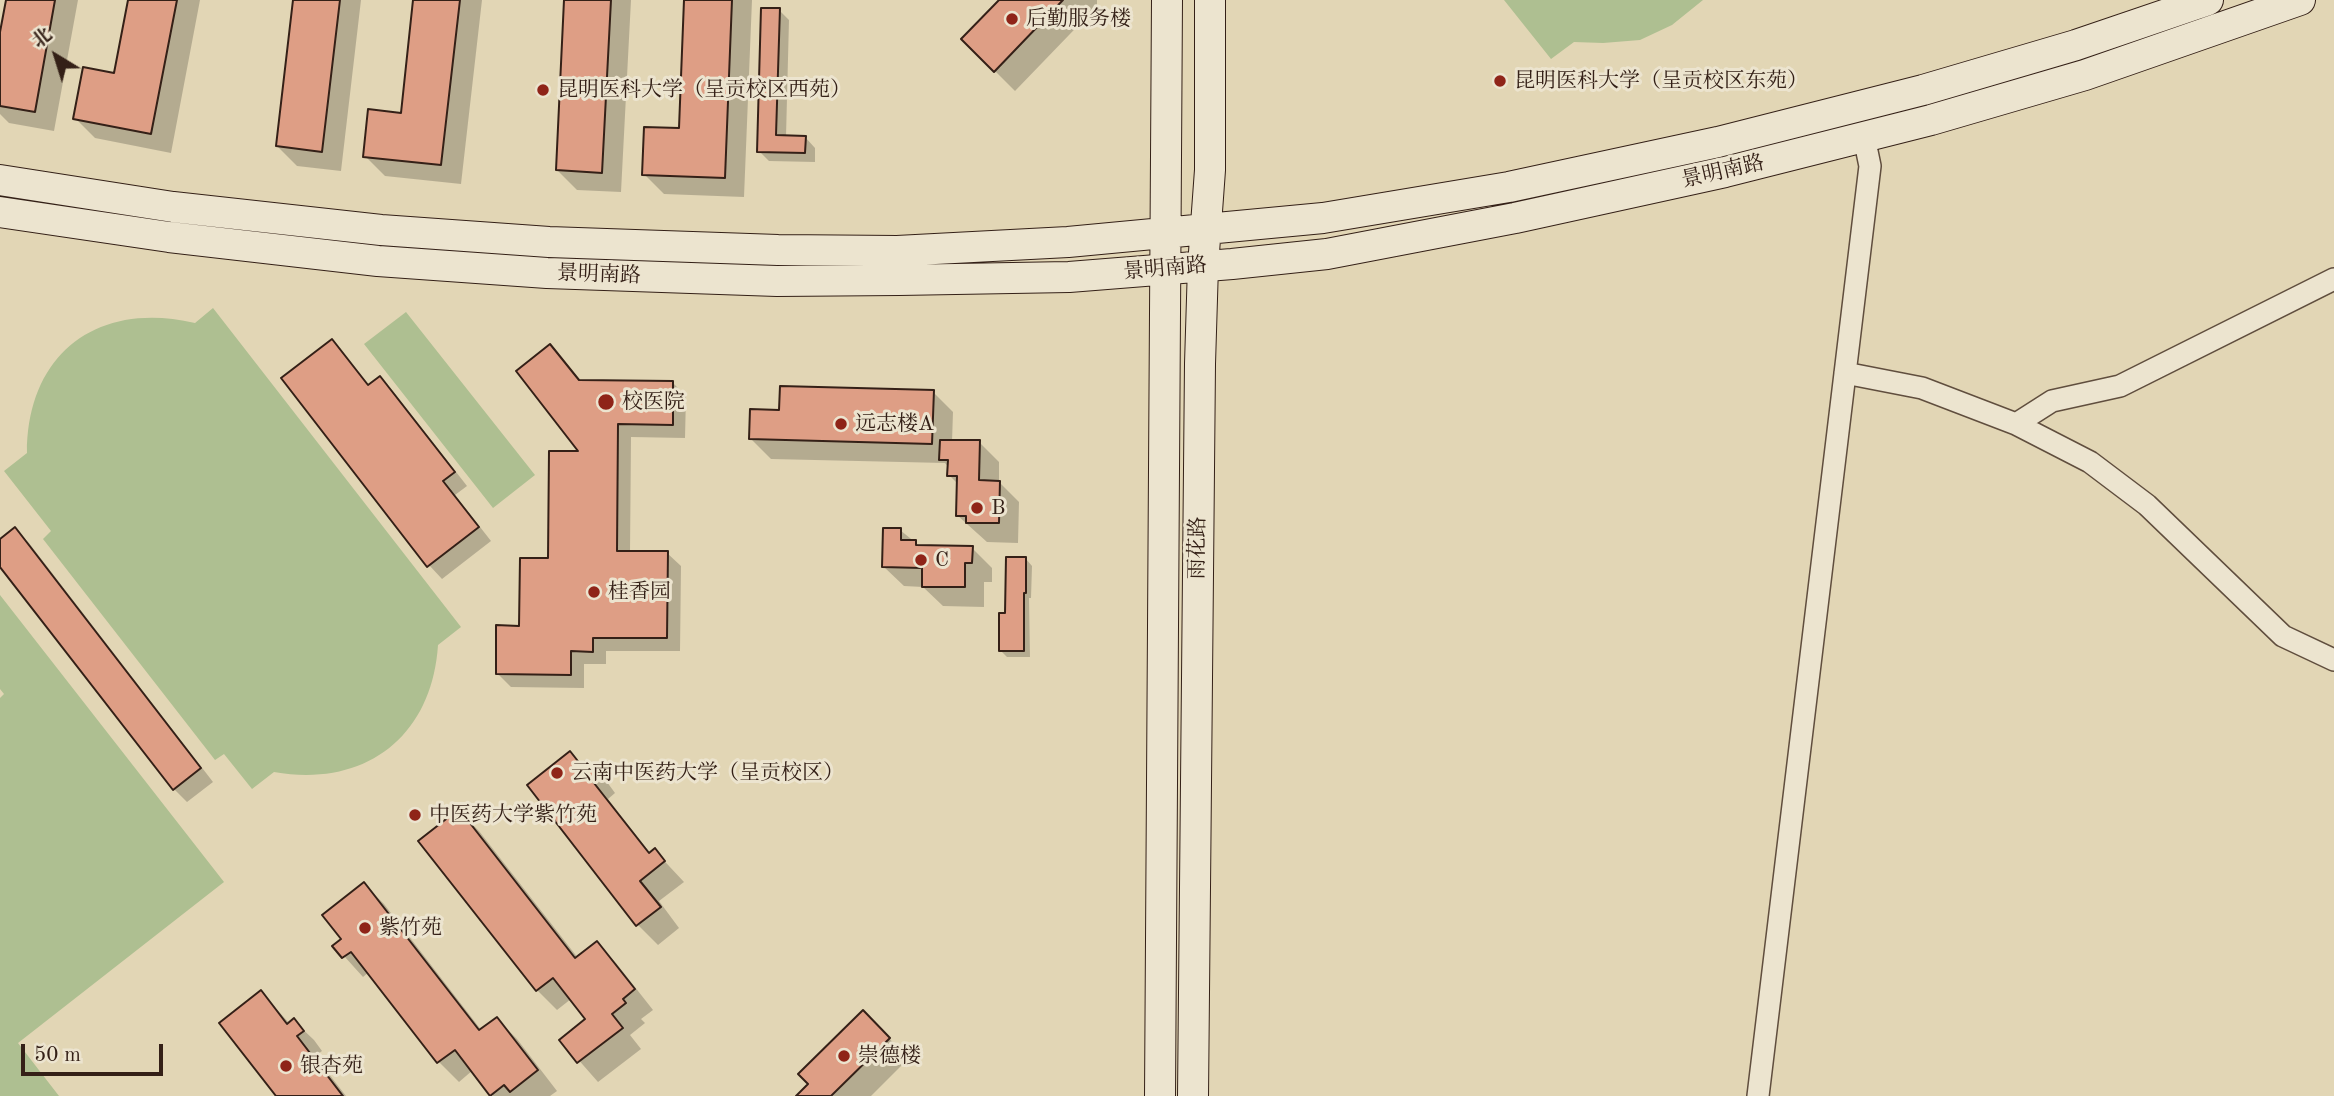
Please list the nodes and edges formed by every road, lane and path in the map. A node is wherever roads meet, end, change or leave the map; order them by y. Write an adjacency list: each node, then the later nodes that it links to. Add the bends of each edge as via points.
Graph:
1 (1167, 0): 9 (street, 雨花路)
2 (1210, 0): 8 (street, 雨花路)
3 (2208, 0): 8 (street, 景明南路, via 2076,46 1718,142 1509,187 1323,218)
4 (2300, 0): 5 (street, 景明南路, via 2085,75)
5 (1864, 137): 10 (street, 景明南路, via 1515,218 1327,254); 13 (street, via 1870,166)
6 (0, 180): 9 (street, 景明南路, via 201,210 549,242 897,251)
7 (0, 212): 11 (street, 景明南路, via 365,259 547,273 791,281 1069,277)
8 (1206, 229): 9 (street, 景明南路); 10 (street, 雨花路)
9 (1165, 233): 11 (street, 雨花路)
10 (1203, 266): 11 (street, 景明南路); 17 (street, 雨花路)
11 (1164, 270): 16 (street, 雨花路)
12 (2334, 279): 14 (street, via 2120,386 2052,401)
13 (1845, 373): 14 (street, via 1922,388); 18 (street)
14 (2016, 424): 15 (street, via 2090,462 2138,498 2283,636)
15 (2334, 660)
16 (1160, 1096)
17 (1193, 1096)
18 (1758, 1096)

